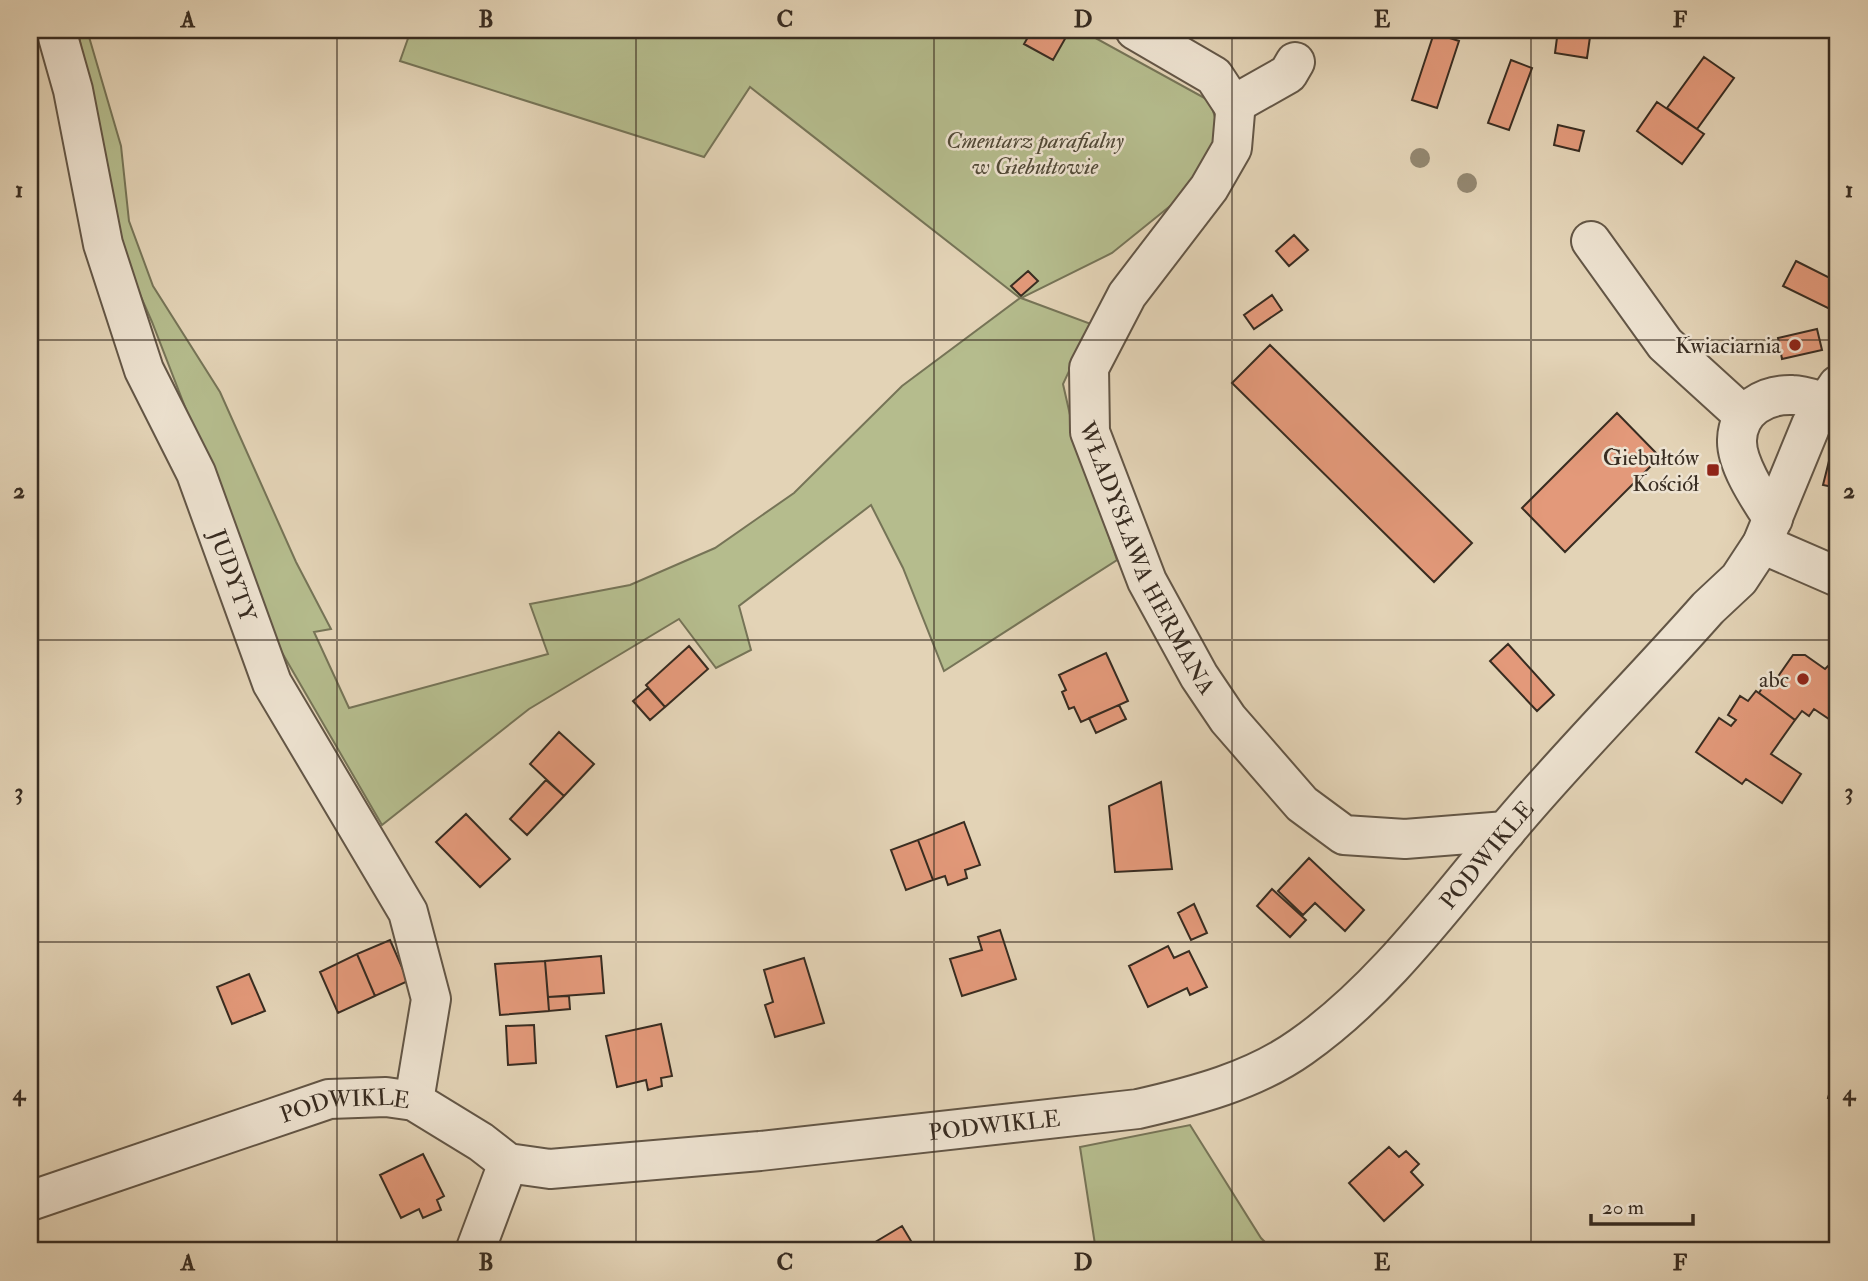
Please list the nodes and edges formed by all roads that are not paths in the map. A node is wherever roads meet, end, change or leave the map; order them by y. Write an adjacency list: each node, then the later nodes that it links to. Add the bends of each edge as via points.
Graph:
1 (56, 30): 11 (street, JUDYTY, via 73,90 103,244 144,370 196,473 272,683 408,912 431,999)
2 (1135, 30): 4 (street, via 1214,76)
3 (1295, 62): 4 (street, via 1288,74)
4 (1233, 105): 10 (street, WŁADYSŁAWA HERMANA, via 1232,148 1209,188 1128,295 1089,368 1090,432 1147,581 1199,676 1228,719 1335,846)
5 (1591, 241): 7 (street, via 1665,344)
6 (1832, 394): 7 (street, via 1773,396 1752,405); 8 (street, PODWIKLE, via 1803,442)
7 (1743, 415): 8 (street, via 1737,440)
8 (1767, 531): 9 (street); 10 (street, PODWIKLE, via 1739,579)
9 (1838, 577)
10 (1506, 831): 12 (street, PODWIKLE, via 1352,1005 1278,1061 1195,1096 1138,1109 760,1151 550,1169)
11 (414, 1101): 12 (street, PODWIKLE); 13 (street, PODWIKLE, via 329,1099)
12 (508, 1163): 14 (street)
13 (30, 1201)
14 (476, 1251)

